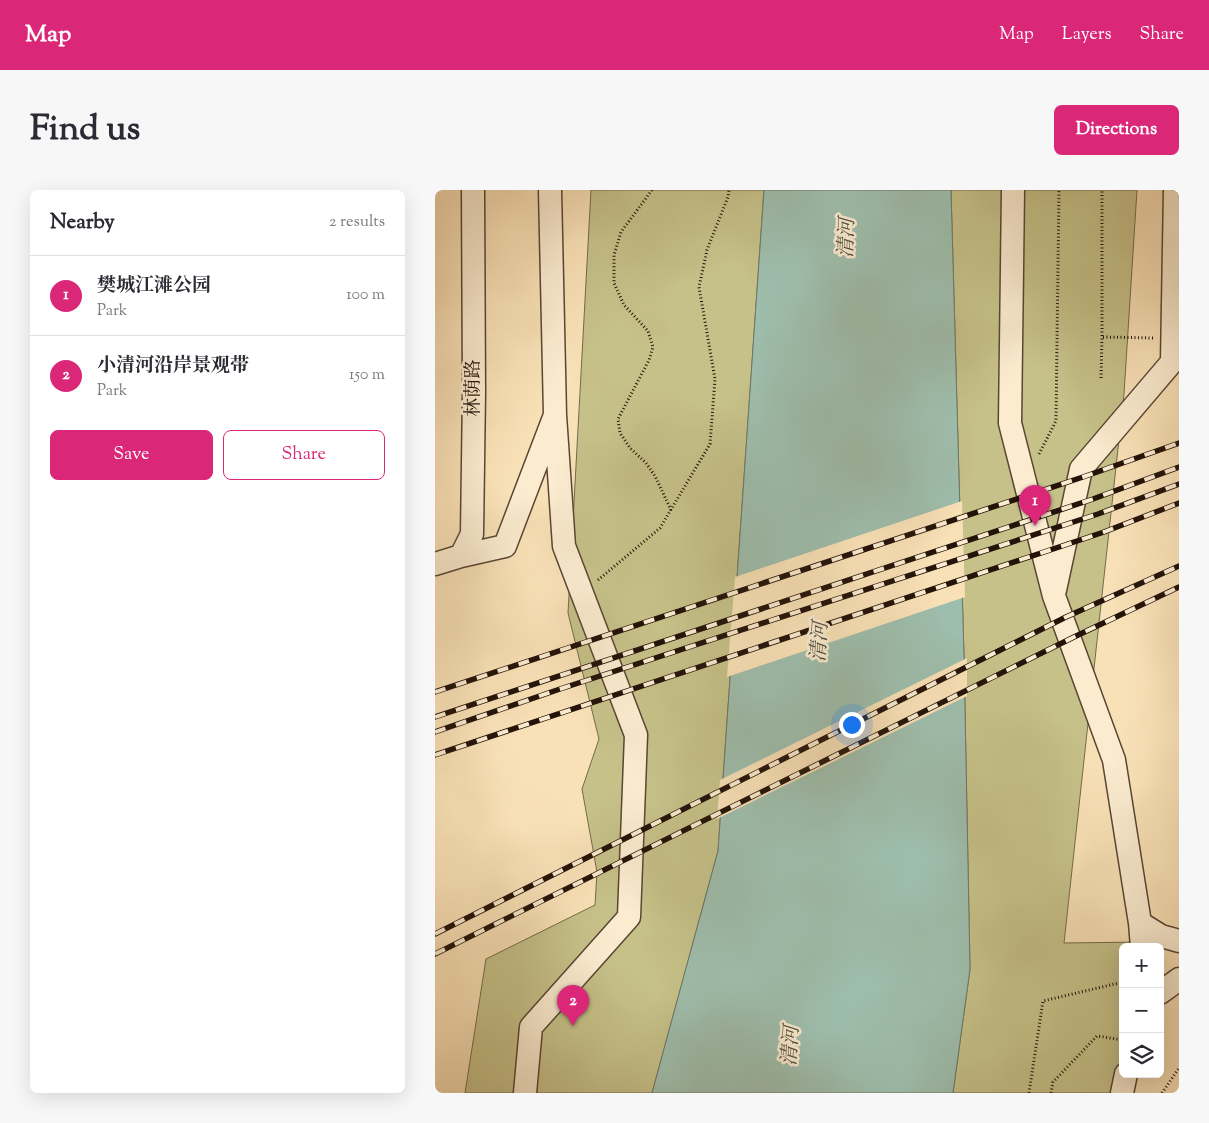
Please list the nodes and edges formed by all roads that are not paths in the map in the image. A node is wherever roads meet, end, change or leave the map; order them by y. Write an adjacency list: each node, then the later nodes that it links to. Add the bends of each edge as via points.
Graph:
1 (473, 190): 6 (street, 林荫路, via 472,534)
2 (549, 190): 5 (street)
3 (1013, 190): 8 (street, via 1010,423)
4 (1175, 190): 8 (street, via 1171,362 1081,469)
5 (555, 415): 6 (street, via 505,546); 19 (street, via 564,546 636,735 629,917 531,1027)
6 (461, 556): 7 (street)
7 (435, 564)
8 (1054, 596): 9 (street, via 1114,760)
9 (1140, 923): 10 (street, via 1161,936); 11 (street)
10 (1179, 941)
11 (1142, 943)
12 (1179, 948): 13 (street)
13 (1164, 951)
14 (1179, 971): 15 (street)
15 (1164, 973)
16 (1179, 979): 17 (street)
17 (1164, 990)
18 (1125, 1078): 20 (street)
19 (525, 1093)
20 (1122, 1093)

